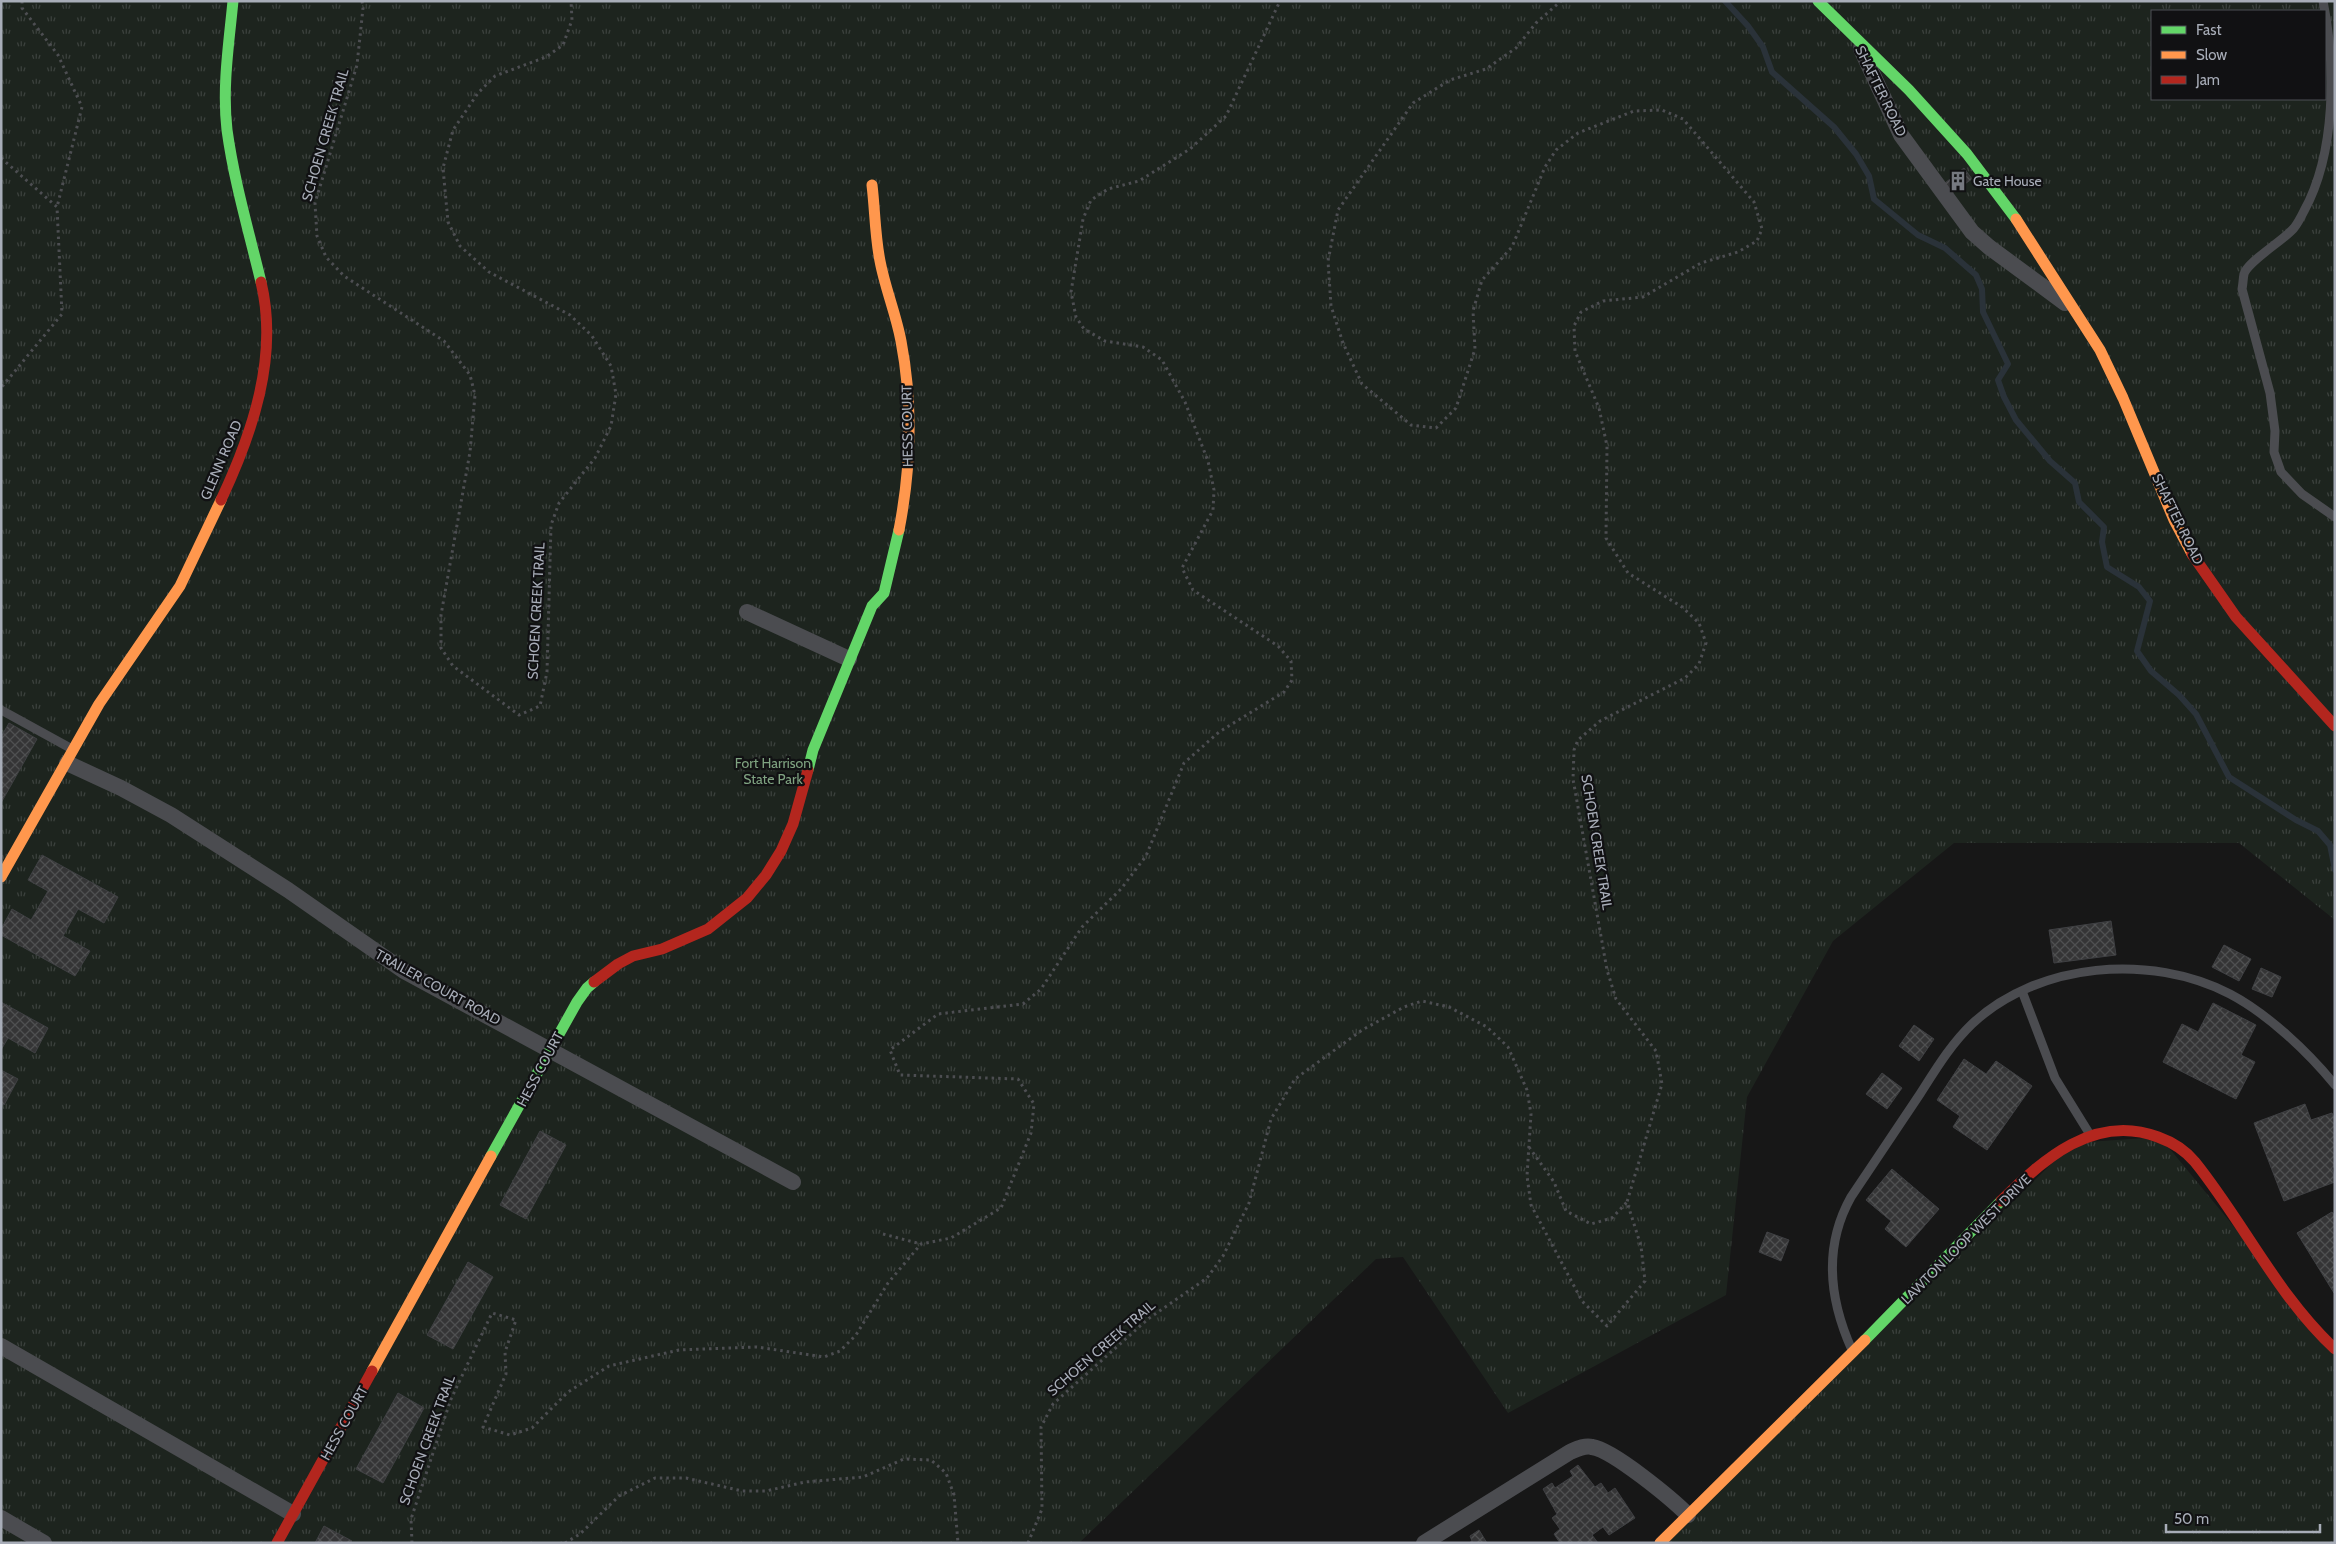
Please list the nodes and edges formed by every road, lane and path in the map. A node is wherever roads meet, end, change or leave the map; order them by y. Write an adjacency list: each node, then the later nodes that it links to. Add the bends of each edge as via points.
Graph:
1 (22, 1): 12 (path, via 22,8 58,55 82,107)
2 (233, 1): 20 (street, GLENN ROAD, via 225,88 227,129 262,286 266,333 260,399 246,444 191,566 172,599 104,696)
3 (362, 1): 4 (path, SCHOEN CREEK TRAIL, via 357,65 315,203 317,236 326,257 344,276 444,341 470,375 475,395 470,452 441,615 441,648 452,666 519,715 540,706 547,672 551,525 559,502 595,458 610,426 616,394 611,366 592,336 570,315 489,272 460,246 448,222 443,168 453,130 478,93 495,76 546,57 563,45 572,20)
4 (571, 1)
5 (1280, 1): 30 (path, via 1226,116 1190,149 1139,181 1108,189 1091,200 1083,219 1071,292 1076,318 1084,329 1106,341 1143,347 1162,360 1185,402 1208,461 1214,490 1213,510 1182,568 1193,590 1278,646 1291,661 1292,680 1284,692 1219,732 1184,763 1146,856 1121,889 1082,927 1041,989 1022,1004 938,1014 890,1050 900,1075 1018,1078 1034,1104 1031,1133 1000,1208 951,1238)
6 (1561, 1): 28 (path, SCHOEN CREEK TRAIL, via 1516,48 1501,59 1486,69 1450,80 1413,103 1338,210 1328,261 1331,306 1343,343 1362,384 1412,425 1436,428 1456,408 1475,349 1473,312 1482,280 1512,247 1545,167 1556,150 1578,133 1634,111 1662,110 1683,119 1754,202 1762,228 1757,241 1738,252 1701,263 1642,297 1603,301 1581,312 1574,326 1575,351 1600,408 1607,446 1606,538 1628,573 1682,607 1699,623 1706,643 1699,664 1685,678 1600,721 1578,740 1574,750 1574,779 1607,970 1616,999 1656,1050 1662,1084)
7 (1818, 1): 9 (street, SHAFTER ROAD)
8 (2326, 20): 15 (lane, via 2331,53 2332,102 2319,174 2295,227 2268,252 2254,260 2244,273 2242,290 2270,393 2274,452 2281,472 2302,494)
9 (1854, 36): 13 (street, SHAFTER ROAD, via 1923,103 1967,154 2025,231); 13 (street, SHAFTER ROAD, via 1900,135 1972,232 1988,248)
10 (1, 158): 12 (path)
11 (872, 185): 17 (street, HESS COURT, via 880,260 906,379 909,464 903,520 884,593 872,606)
12 (57, 207): 14 (path, via 62,314)
13 (2077, 312): 19 (street, SHAFTER ROAD, via 2115,376 2174,519 2212,586)
14 (1, 388)
15 (2335, 517)
16 (747, 612): 17 (street)
17 (849, 659): 23 (street, HESS COURT, via 813,750 793,824 779,855 762,880 732,911 708,929 662,949 633,956 604,973 577,1002)
18 (1, 710): 20 (lane)
19 (2335, 726)
20 (70, 757): 21 (street, GLENN ROAD); 23 (street, TRAILER COURT ROAD, via 164,811 288,890 385,960)
21 (1, 877)
22 (2022, 991): 24 (lane, via 2072,974 2114,968 2148,970 2206,983 2251,1006 2278,1026); 25 (lane, via 2055,1078); 33 (lane, via 1986,1012 1956,1041 1841,1215 1833,1246 1832,1279 1842,1325)
23 (551, 1049): 27 (street, TRAILER COURT ROAD); 34 (street, HESS COURT)
24 (2335, 1085)
25 (2090, 1135): 32 (street, LAWTON LOOP WEST DRIVE, via 2107,1131 2141,1131 2160,1137 2186,1152 2201,1169 2275,1280); 33 (street, LAWTON LOOP WEST DRIVE, via 2053,1156 2012,1191)
26 (1528, 1147): 28 (path, via 1554,1182 1566,1211 1591,1224 1612,1218); 28 (path, SCHOEN CREEK TRAIL, via 1531,1205 1582,1301 1607,1326 1646,1281 1641,1246); 42 (path, SCHOEN CREEK TRAIL, via 1531,1114 1527,1090 1508,1047 1486,1027 1450,1007 1422,1001 1404,1007 1362,1030 1295,1079 1271,1119 1249,1203 1223,1256 1208,1278 1148,1319 1053,1404 1041,1427 1042,1509)
27 (793, 1182)
28 (1627, 1202)
29 (883, 1234): 30 (path)
30 (921, 1244): 39 (path, SCHOEN CREEK TRAIL, via 888,1283 856,1335 840,1351 824,1357 757,1347 679,1350 609,1366 568,1392 532,1428 510,1435 483,1427 506,1374 505,1352 516,1320 492,1313 451,1399 411,1519)
31 (1, 1346): 34 (street)
32 (2335, 1349)
33 (1853, 1352): 35 (street, LAWTON LOOP WEST DRIVE)
34 (293, 1514): 38 (street, HESS COURT)
35 (1688, 1515): 43 (street, via 1628,1466 1602,1449 1587,1446 1570,1452); 44 (street, LAWTON LOOP WEST DRIVE)
36 (1, 1518): 37 (street)
37 (44, 1543)
38 (277, 1543)
39 (412, 1543)
40 (565, 1543): 41 (path, via 580,1534 619,1496 655,1478 686,1478 742,1491 766,1491 805,1482 863,1477 904,1459 932,1460 946,1473 954,1495)
41 (958, 1543)
42 (1028, 1543)
43 (1424, 1543)
44 (1660, 1543)

